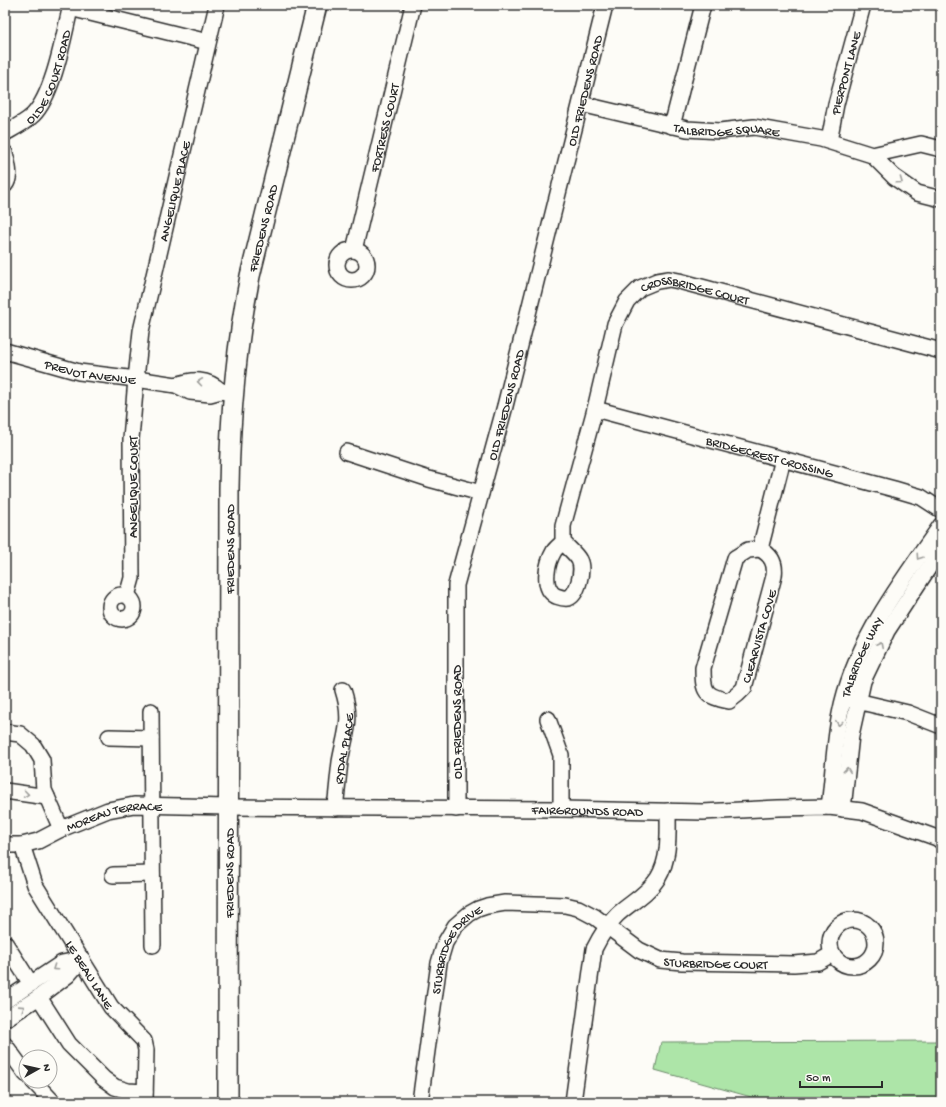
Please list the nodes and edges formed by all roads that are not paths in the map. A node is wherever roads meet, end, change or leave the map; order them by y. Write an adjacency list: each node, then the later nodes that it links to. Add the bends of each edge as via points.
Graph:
1 (217, 5): 8 (street, ANGELIQUE PLACE)
2 (316, 5): 22 (main road, FRIEDENS ROAD, via 250,276)
3 (413, 5): 18 (street, FORTRESS COURT)
4 (605, 5): 9 (street, OLD FRIEDENS ROAD)
5 (703, 5): 10 (street)
6 (863, 5): 12 (street, PIERPONT LANE, via 836,104)
7 (70, 6): 8 (street); 11 (street, OLDE COURT ROAD, via 51,83 41,104 33,115)
8 (208, 42): 21 (street, ANGELIQUE PLACE, via 141,332)
9 (581, 104): 10 (street, TALBRIDGE SQUARE); 26 (street, OLD FRIEDENS ROAD)
10 (672, 126): 12 (street, TALBRIDGE SQUARE, via 720,131 754,127)
11 (5, 133)
12 (829, 141): 15 (street, TALBRIDGE SQUARE)
13 (941, 149): 15 (street, via 921,144)
14 (5, 153): 16 (street, via 9,176)
15 (872, 155): 17 (street, TALBRIDGE SQUARE, one-way to 17, via 917,193)
16 (5, 185)
17 (941, 199)
18 (354, 250)
19 (941, 351): 23 (street, CROSSBRIDGE COURT, via 668,278 640,288 627,301 615,324)
20 (7, 354): 21 (street, PREVOT AVENUE, via 26,356 79,372)
21 (136, 379): 22 (street, PREVOT AVENUE, via 176,386 190,380 212,384); 32 (street, ANGELIQUE COURT, via 131,439 132,578)
22 (227, 392): 44 (main road, FRIEDENS ROAD)
23 (595, 409): 25 (street, BRIDGECREST CROSSING); 29 (street, CROSSBRIDGE COURT, via 563,526)
24 (348, 452): 26 (street)
25 (783, 459): 27 (street, BRIDGECREST CROSSING, via 921,497); 30 (street)
26 (481, 493): 47 (street, OLD FRIEDENS ROAD, via 456,585)
27 (941, 510)
28 (941, 525): 34 (street, TALBRIDGE WAY, one-way to 34, via 867,637 854,668)
29 (563, 542)
30 (760, 549): 30 (street, CLEARVISTA COVE, via 748,550 735,558 703,668 703,685 715,698 729,701 744,688 775,568 768,553)
31 (941, 549): 34 (street, TALBRIDGE WAY, one-way to 31, via 887,631)
32 (127, 596)
33 (343, 690): 45 (street, RYDAL PLACE, via 348,723 340,762)
34 (851, 700): 37 (street, via 908,713); 46 (street, TALBRIDGE WAY, via 851,735)
35 (151, 711): 40 (street)
36 (548, 719): 48 (street, via 561,755)
37 (941, 726)
38 (5, 732): 42 (street, via 20,734 33,745 42,760 44,790)
39 (109, 737): 40 (street)
40 (151, 738): 43 (street)
41 (5, 791): 42 (street, one-way to 42)
42 (47, 797): 50 (street)
43 (152, 806): 44 (street, MOREAU TERRACE); 50 (street, MOREAU TERRACE, via 108,810); 54 (street)
44 (228, 808): 45 (street, FAIRGROUNDS ROAD); 70 (main road, FRIEDENS ROAD)
45 (336, 808): 47 (street, FAIRGROUNDS ROAD)
46 (836, 808): 49 (street, FAIRGROUNDS ROAD); 51 (street, FAIRGROUNDS ROAD, via 862,811)
47 (456, 809): 48 (street, FAIRGROUNDS ROAD)
48 (561, 809): 49 (street, FAIRGROUNDS ROAD)
49 (668, 811): 56 (street, via 667,853 658,878)
50 (61, 829): 53 (street, MOREAU TERRACE, via 38,841)
51 (941, 841)
52 (5, 845): 53 (street, MOREAU TERRACE)
53 (22, 845): 60 (street, LE BEAU LANE, via 35,884)
54 (152, 874): 55 (street); 58 (street)
55 (113, 875)
56 (607, 927): 59 (street, STURBRIDGE COURT, via 639,950 671,962 808,964); 71 (street, STURBRIDGE DRIVE, via 578,908 564,905 505,903 478,909 455,926 445,943 439,963); 72 (street, via 594,949)
57 (5, 943): 61 (street)
58 (153, 945)
59 (832, 954)
60 (82, 960): 61 (street, one-way to 61, via 62,963); 62 (street, via 68,975); 68 (street, LE BEAU LANE, via 111,1007 144,1041)
61 (31, 984): 63 (street)
62 (39, 997): 64 (street, one-way to 62); 68 (street, via 69,1044 104,1079 115,1087)
63 (5, 1001)
64 (5, 1019)
65 (5, 1045): 66 (street)
66 (18, 1063)
67 (40, 1089): 69 (street)
68 (145, 1097)
69 (52, 1102)
70 (228, 1102)
71 (420, 1102)
72 (573, 1102)

